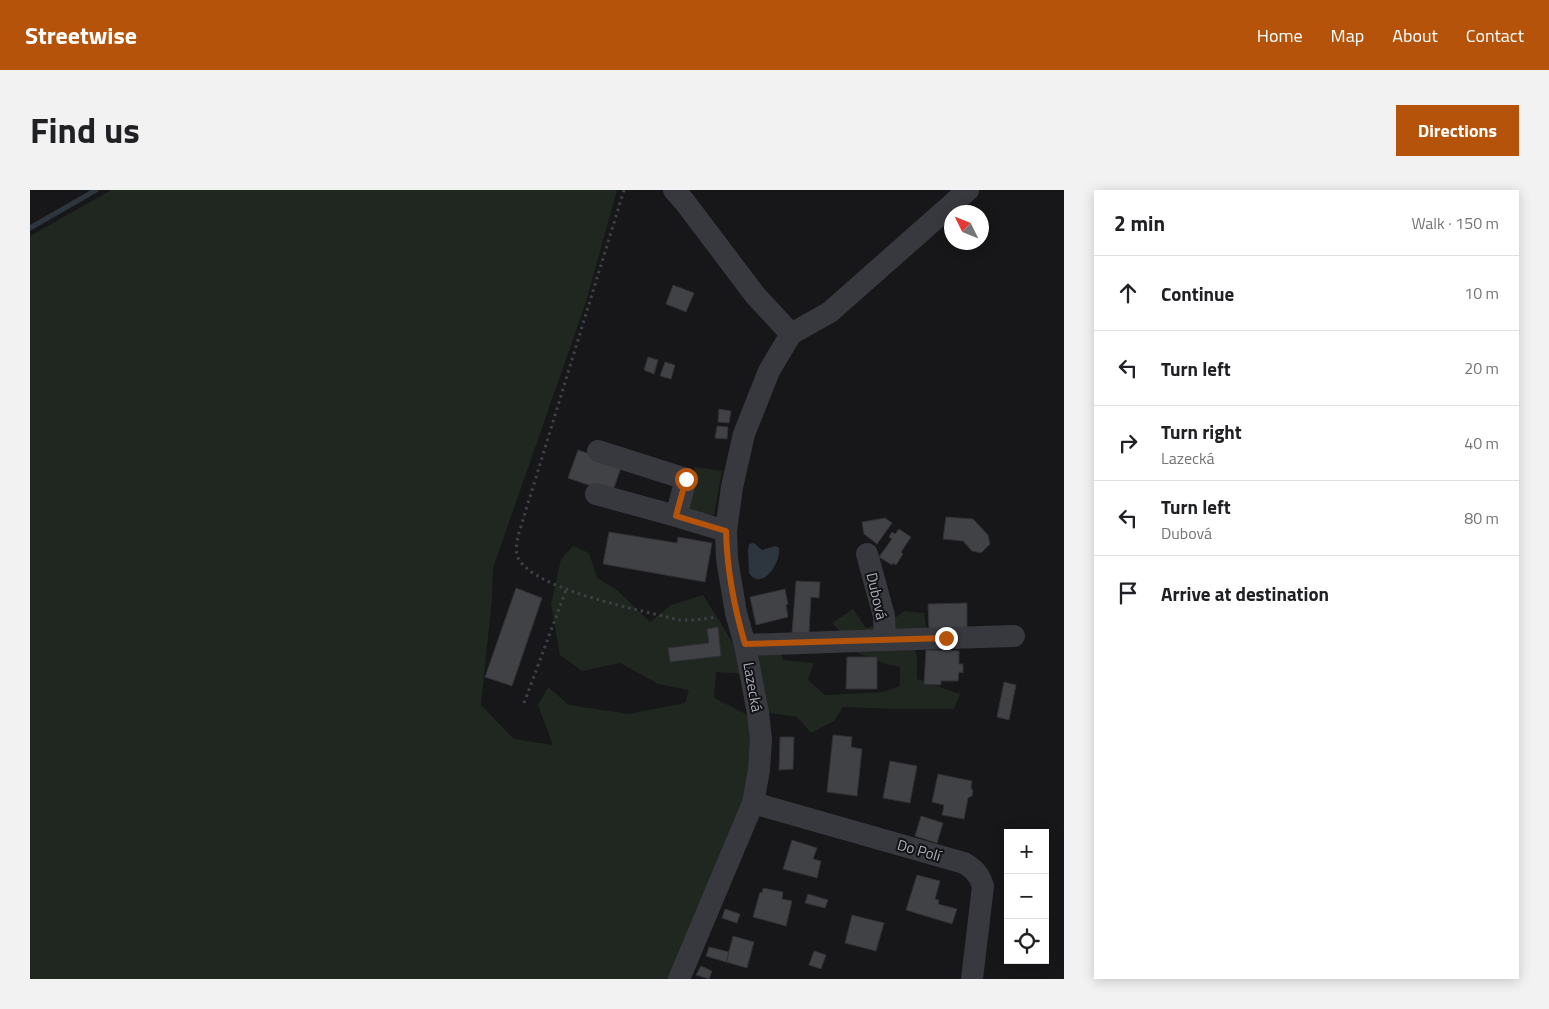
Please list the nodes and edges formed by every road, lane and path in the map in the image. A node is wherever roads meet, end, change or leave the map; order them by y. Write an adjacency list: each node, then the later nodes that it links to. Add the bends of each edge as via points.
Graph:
1 (674, 190): 3 (street, via 754,295)
2 (968, 190): 3 (street, via 830,312)
3 (791, 334): 7 (street, Lazecká, via 768,371 744,434)
4 (598, 451): 6 (street, via 686,479)
5 (596, 494): 6 (street)
6 (676, 516): 7 (street)
7 (726, 531): 12 (street, Lazecká, via 730,584)
8 (867, 554): 11 (street, Dubová, via 884,616)
9 (566, 590): 13 (path)
10 (1014, 636): 11 (street, Dubová)
11 (885, 640): 12 (street, Dubová)
12 (745, 644): 14 (street, Lazecká, via 761,739)
13 (524, 703)
14 (753, 803): 15 (street, Lazecká); 16 (street, Do Polí, via 964,863 974,869 983,886)
15 (679, 979)
16 (972, 979)

